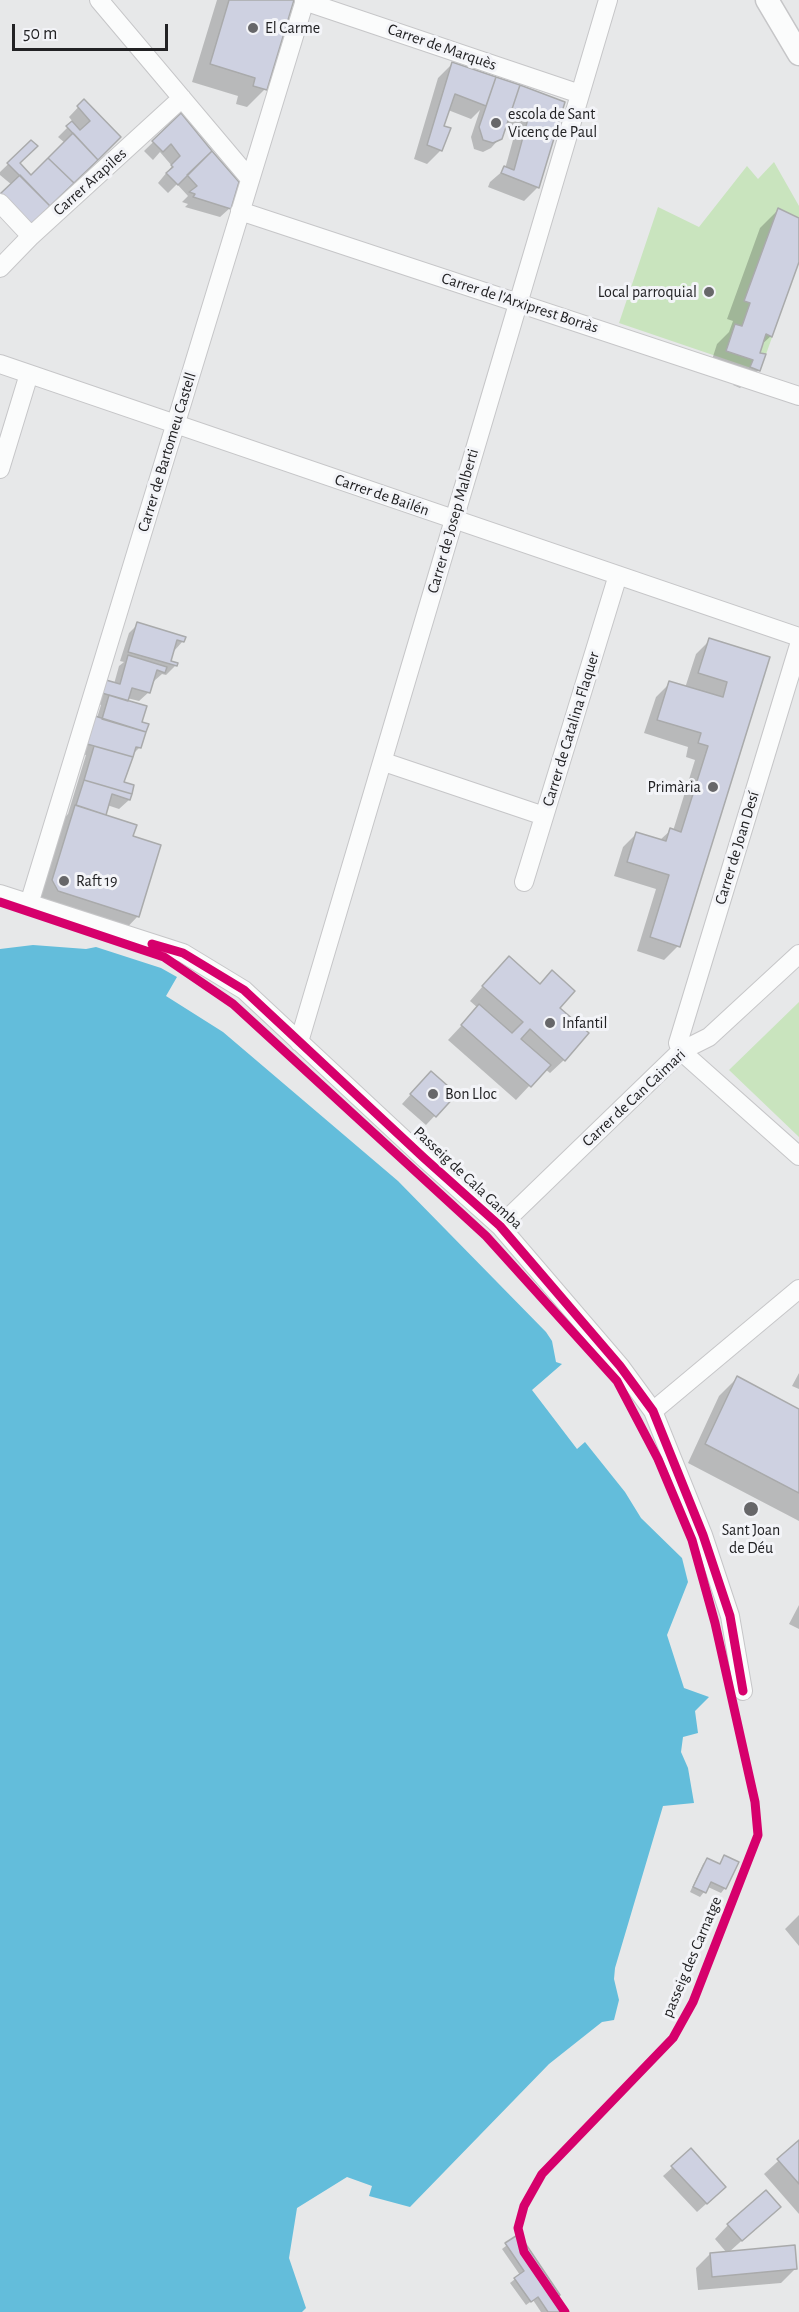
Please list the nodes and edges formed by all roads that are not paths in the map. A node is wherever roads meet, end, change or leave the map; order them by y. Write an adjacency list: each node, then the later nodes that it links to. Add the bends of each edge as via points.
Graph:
1 (99, 0): 7 (street)
2 (608, 0): 6 (street, Carrer de Josep Malberti)
3 (767, 0): 5 (street)
4 (304, 1): 6 (street, Carrer de Marquès); 8 (street, Carrer de Bartomeu Castell)
5 (799, 54)
6 (580, 94): 13 (street, Carrer de Josep Malberti)
7 (182, 98): 8 (street); 11 (street, Carrer Arapiles)
8 (250, 179): 10 (street, Carrer de Bartomeu Castell)
9 (0, 203): 11 (street)
10 (240, 211): 13 (street, Carrer de l'Arxiprest Borràs); 17 (street, Carrer de Bartomeu Castell)
11 (32, 236): 12 (street, Carrer Arapiles)
12 (0, 268)
13 (517, 302): 16 (street, Carrer de l'Arxiprest Borràs); 19 (street, Carrer de Josep Malberti)
14 (0, 364): 15 (street, Carrer de Bailén)
15 (28, 374): 17 (street, Carrer de Bailén); 18 (street)
16 (799, 396)
17 (175, 424): 19 (street, Carrer de Bailén); 27 (street, Carrer de Bartomeu Castell)
18 (0, 470)
19 (453, 519): 20 (street, Carrer de Bailén); 23 (street, Carrer de Josep Malberti)
20 (618, 575): 21 (street, Carrer de Bailén); 24 (street, Carrer de Catalina Flaquer)
21 (799, 637)
22 (799, 645): 30 (street, Carrer de Joan Desí, via 678,1043)
23 (384, 762): 24 (street); 29 (street, Carrer de Josep Malberti)
24 (544, 816): 25 (street, Carrer de Catalina Flaquer)
25 (524, 882)
26 (0, 894): 27 (street, Passeig de Cala Gamba)
27 (28, 904): 29 (street, Passeig de Cala Gamba, via 183,953 244,990)
28 (799, 954): 30 (street, Carrer de Can Caimari, via 709,1037)
29 (299, 1042): 32 (street, Passeig de Cala Gamba)
30 (681, 1051): 31 (street); 32 (street, Carrer de Can Caimari)
31 (799, 1156)
32 (500, 1226): 34 (street, Passeig de Cala Gamba, via 620,1366)
33 (799, 1289): 34 (street)
34 (653, 1411): 35 (street, Passeig de Cala Gamba, via 703,1535 729,1616)
35 (743, 1691)

